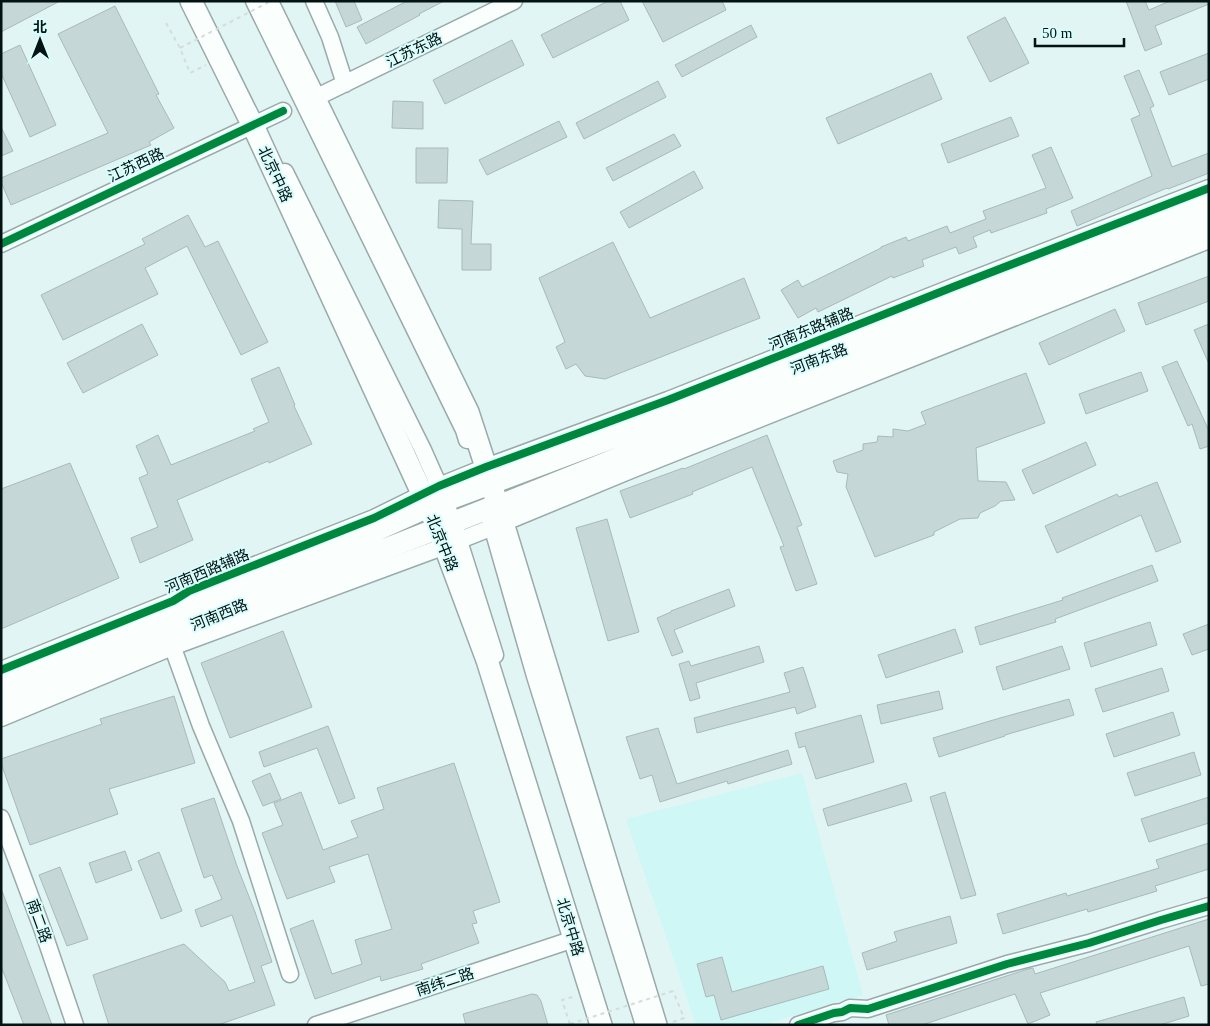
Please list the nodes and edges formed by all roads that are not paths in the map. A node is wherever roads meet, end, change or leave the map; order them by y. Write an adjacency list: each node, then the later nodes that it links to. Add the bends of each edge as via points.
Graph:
1 (191, 1): 10 (main road, 北京中路)
2 (202, 1): 10 (street)
3 (254, 1): 16 (street, via 464,430)
4 (267, 1): 8 (main road)
5 (314, 1): 7 (street, via 330,36)
6 (514, 1): 7 (street, 江苏东路)
7 (345, 84): 8 (street, 江苏东路)
8 (315, 98): 16 (main road, via 468,412)
9 (283, 111): 10 (street, 江苏西路)
10 (257, 124): 15 (street, 江苏西路); 17 (main road, 北京中路)
11 (1209, 188): 16 (street, 河南东路辅路, via 668,400)
12 (1209, 206): 16 (main road, 河南东路, via 700,406)
13 (1209, 223): 18 (main road, 河南东路)
14 (1209, 240): 18 (street, via 631,470)
15 (2, 241)
16 (483, 477): 17 (main road, 河南东路); 18 (main road)
17 (433, 497): 19 (main road, 北京中路); 21 (street, 河南西路辅路, via 188,591 173,601); 22 (main road, 河南西路, via 268,579)
18 (495, 516): 19 (main road, 河南东路); 33 (street, via 535,676); 34 (main road)
19 (449, 534): 20 (main road, 河南西路); 27 (main road, 北京中路); 32 (street, via 539,792)
20 (170, 641): 23 (main road, 河南西路); 24 (street); 28 (street, via 200,726 241,820)
21 (1, 670)
22 (1, 685)
23 (1, 704)
24 (1, 718)
25 (1, 818): 29 (street, 南二路)
26 (1209, 906): 35 (street, via 1007,964 868,1009 850,1008)
27 (574, 939): 30 (street, 南纬二路); 31 (main road, 北京中路)
28 (290, 974)
29 (75, 1025)
30 (316, 1025)
31 (601, 1025)
32 (611, 1025)
33 (644, 1025)
34 (656, 1025)
35 (798, 1025)

